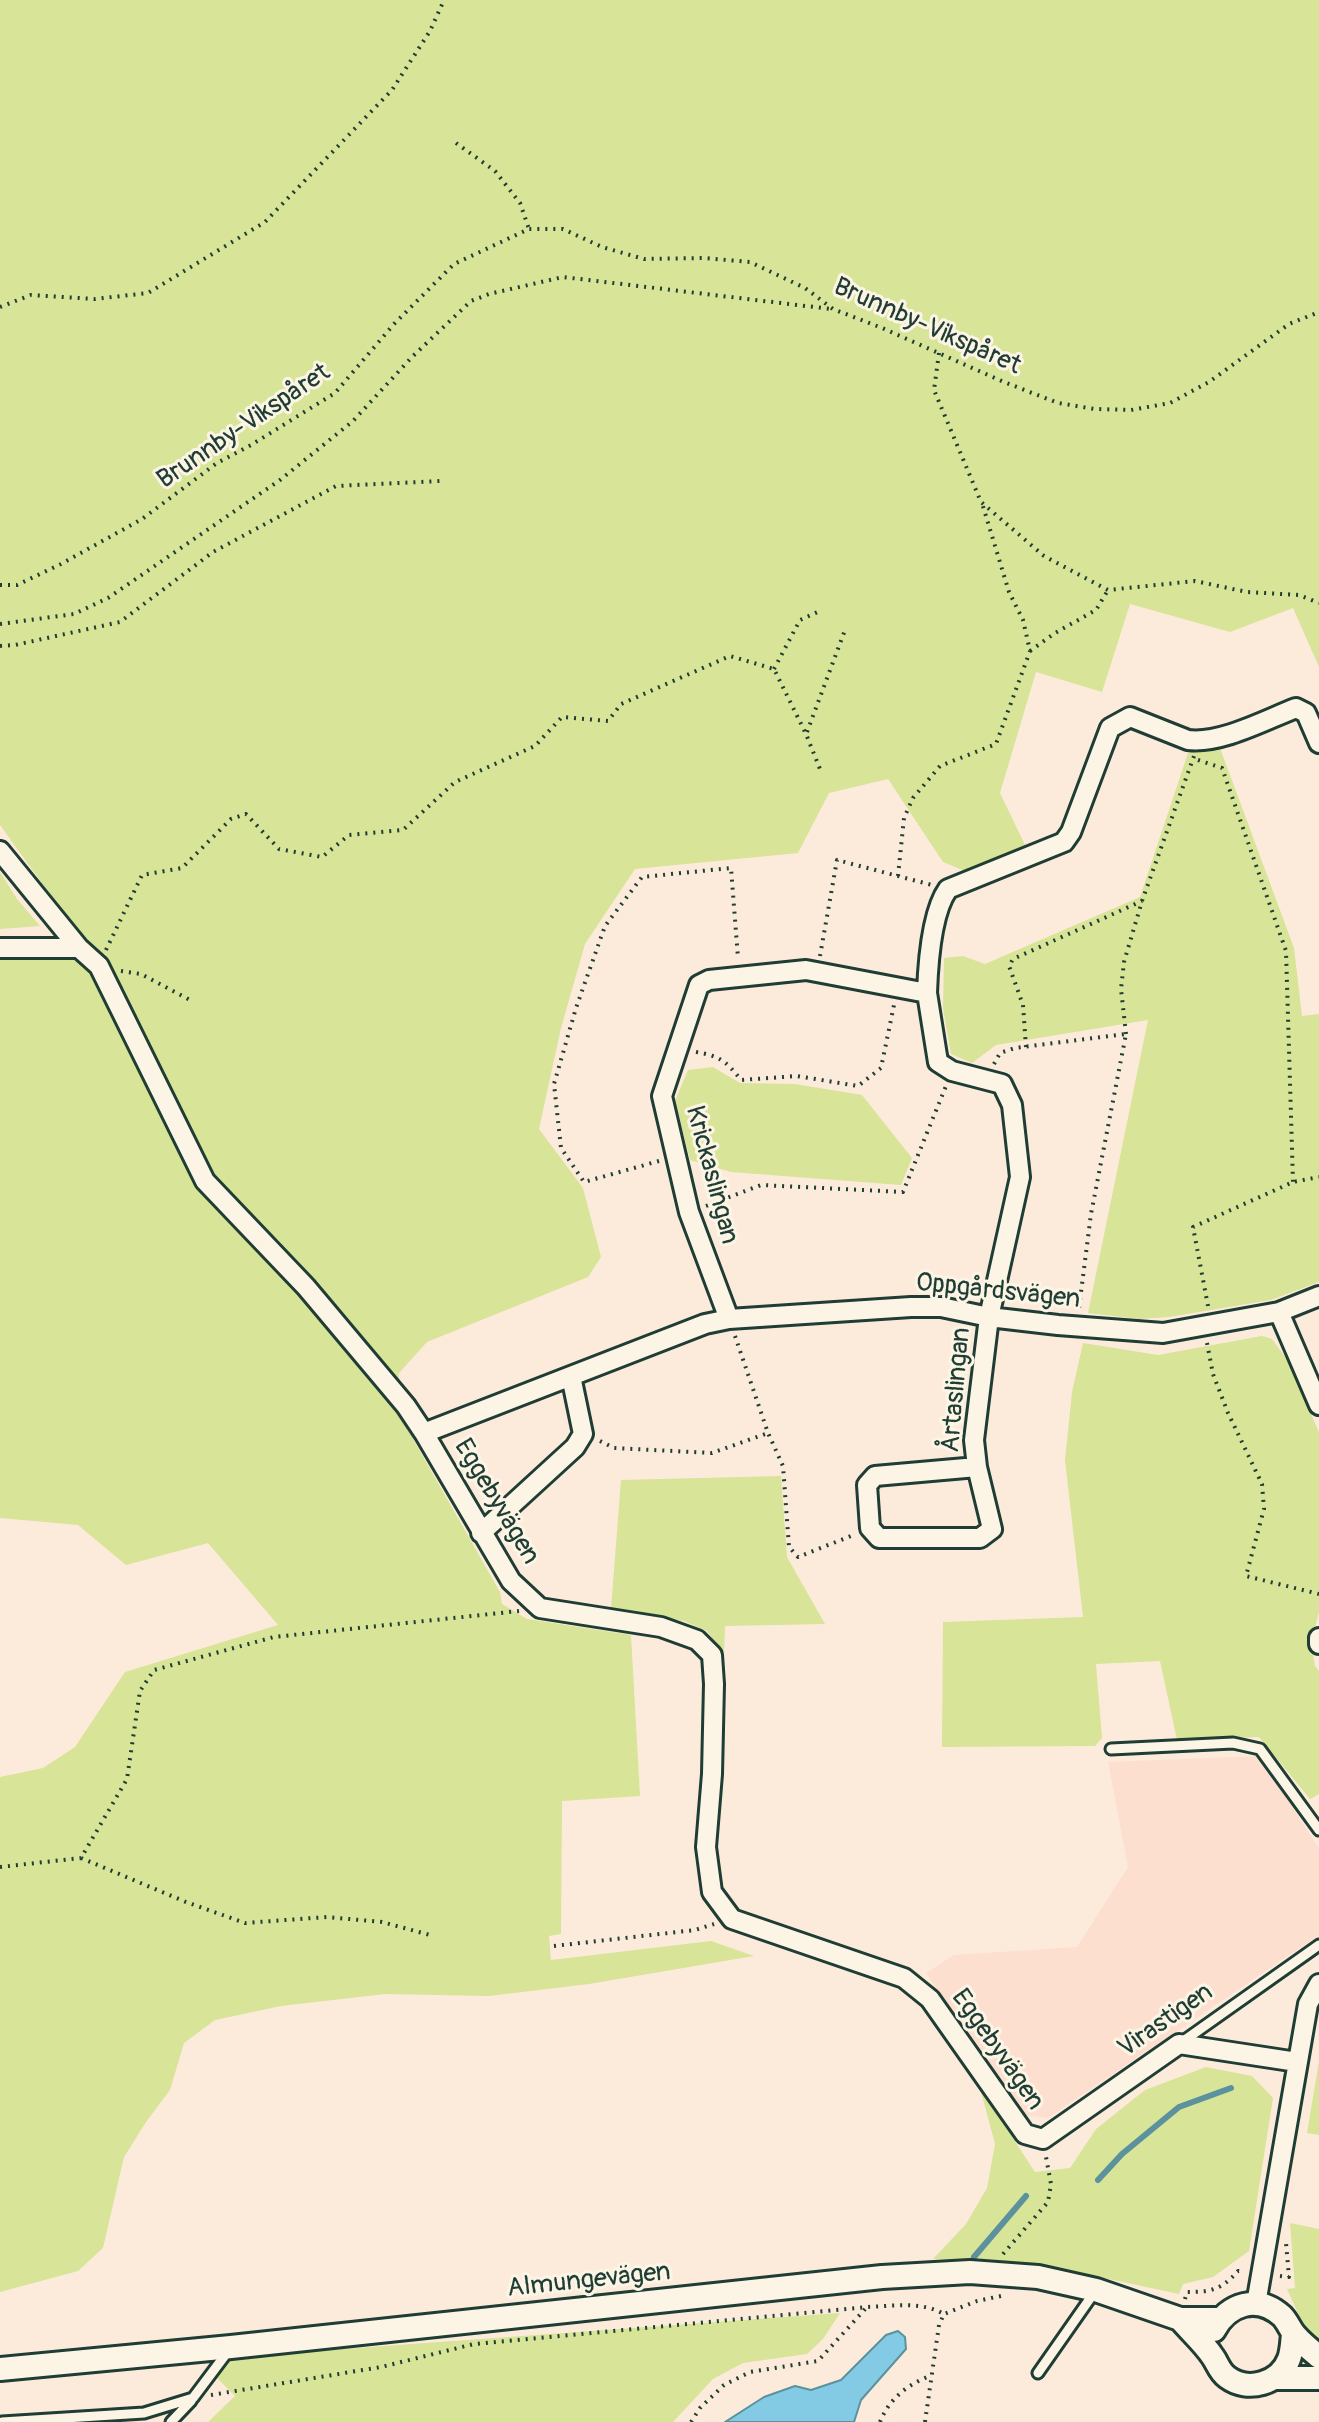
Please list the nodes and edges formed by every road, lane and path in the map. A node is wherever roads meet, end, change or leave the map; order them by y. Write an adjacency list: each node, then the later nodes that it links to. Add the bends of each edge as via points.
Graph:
1 (444, 0): 4 (path, via 392,90 265,222 148,293 95,299 31,295)
2 (456, 143): 3 (path, via 495,171 520,203)
3 (529, 229): 5 (path, Brunnby-Vikspåret, via 563,229 644,259 750,262 805,288); 10 (path, Brunnby-Vikspåret, via 454,264 335,393 217,463 142,519 17,585)
4 (0, 307)
5 (833, 309): 7 (path, Brunnby-Vikspåret); 14 (path, via 563,277 489,294 471,301 353,421 280,480 108,598 74,614)
6 (1319, 312): 7 (path, Brunnby-Vikspåret, via 1289,324 1209,382 1170,403 1131,410 1058,403)
7 (939, 353): 9 (path, via 934,390)
8 (440, 481): 16 (path, via 336,486 213,552 120,622)
9 (981, 502): 11 (path, via 1044,556); 17 (path)
10 (0, 585)
11 (1108, 590): 12 (path, via 1195,581 1299,595); 17 (path, via 1096,610)
12 (1319, 603)
13 (822, 610): 18 (path, via 800,620)
14 (0, 624)
15 (845, 630): 19 (path)
16 (0, 646)
17 (1030, 651): 24 (path, via 996,744 940,766 913,798 904,818)
18 (774, 669): 19 (path); 30 (path, via 730,656 621,704 608,721 562,717 535,746 455,782 403,830 349,835 322,857 279,849 246,814 231,819 182,868 142,875)
19 (806, 734): 22 (path)
20 (1319, 743): 21 (street, via 1306,713 1296,708)
21 (1195, 750): 25 (street, via 1188,740 1130,717 1110,728 1064,842); 27 (path); 43 (path, via 1222,768 1286,951)
22 (820, 769)
23 (0, 851): 29 (street, Eggebyvägen)
24 (898, 876): 25 (path); 31 (path, via 837,860)
25 (940, 887): 26 (path); 34 (street)
26 (930, 898)
27 (1142, 901): 36 (path, via 1124,962); 37 (path, via 1013,959 1009,966 1023,1005)
28 (0, 948): 29 (street)
29 (79, 948): 30 (street, Eggebyvägen)
30 (99, 966): 35 (path, via 141,974); 53 (street, Eggebyvägen, via 205,1181 306,1287)
31 (817, 970): 32 (street, Krickaslingan); 33 (street, Krickaslingan)
32 (739, 976): 38 (street, Krickaslingan, via 699,985); 41 (path, via 731,868 642,877 605,926 581,994 554,1084 561,1148 584,1182)
33 (898, 987): 34 (street, Krickaslingan); 38 (path, via 881,1068 858,1086 797,1076 741,1080 714,1055)
34 (927, 993): 39 (street, via 938,1062)
35 (192, 1001)
36 (1126, 1034): 37 (path); 50 (path, via 1091,1214)
37 (1026, 1047): 40 (path, via 1000,1053)
38 (678, 1049): 41 (street, Krickaslingan, via 662,1096)
39 (952, 1071): 40 (street); 44 (path, via 903,1192 761,1185)
40 (991, 1079): 47 (street, via 1002,1084 1012,1105 1020,1177)
41 (677, 1156): 44 (street, Krickaslingan)
42 (1319, 1177): 43 (path)
43 (1293, 1182): 49 (path, via 1193,1227)
44 (689, 1212): 48 (street, Krickaslingan)
45 (1319, 1296): 46 (street, Oppgårdsvägen)
46 (1279, 1312): 49 (street, Oppgårdsvägen); 52 (street)
47 (989, 1317): 48 (street, Oppgårdsvägen, via 911,1307); 50 (street, Oppgårdsvägen); 56 (street, Årtaslingan, via 974,1440)
48 (729, 1319): 51 (street, Oppgårdsvägen); 54 (path)
49 (1207, 1325): 50 (street, Oppgårdsvägen, via 1163,1333); 59 (path, via 1213,1374 1262,1484 1264,1509 1246,1576)
50 (1077, 1327)
51 (571, 1376): 53 (street, Oppgårdsvägen); 55 (street)
52 (1319, 1405)
53 (424, 1433): 58 (street, Eggebyvägen)
54 (768, 1433): 55 (path, via 712,1453 614,1448); 57 (path, via 783,1466 789,1547 798,1557)
55 (583, 1434): 58 (street)
56 (977, 1467): 57 (street, Årtaslingan, via 875,1476 867,1485); 57 (street, Årtaslingan, via 992,1529 980,1538 879,1538)
57 (870, 1528)
58 (481, 1533): 60 (street, Eggebyvägen, via 511,1581)
59 (1319, 1594)
60 (540, 1608): 63 (path, via 274,1637 154,1670 140,1691 127,1779); 65 (street, via 661,1627 697,1640 712,1655 706,1847 712,1892)
61 (1111, 1749): 62 (lane, via 1233,1743 1260,1749)
62 (1319, 1830)
63 (81, 1858): 64 (path); 66 (path, via 245,1923 327,1917 382,1922)
64 (0, 1867)
65 (732, 1919): 68 (path, via 695,1930); 72 (street, Eggebyvägen, via 904,1978 930,1999 1025,2134)
66 (430, 1935)
67 (1319, 1945): 70 (lane, Virastigen)
68 (554, 1946)
69 (1319, 1984): 71 (street, via 1308,2004)
70 (1179, 2044): 71 (street); 72 (street, Virastigen)
71 (1297, 2062): 76 (street)
72 (1043, 2139): 73 (path, via 1051,2184 1048,2202 1005,2250)
73 (995, 2274): 74 (street, Almungevägen); 75 (path); 81 (street, Almungevägen, via 882,2277)
74 (1096, 2290): 78 (street, Almungevägen); 85 (lane)
75 (990, 2298)
76 (1256, 2304): 79 (street, Almungevägen, via 1242,2305); 80 (street, via 1283,2317)
77 (867, 2307): 86 (path, via 910,2305 944,2314); 89 (path, via 474,2344 381,2367); 92 (path, via 818,2361 750,2372 724,2385)
78 (1180, 2319): 79 (street, Almungevägen); 82 (street, Almungevägen)
79 (1220, 2319): 82 (street, via 1213,2331)
80 (1293, 2334): 83 (street); 87 (street, via 1289,2359)
81 (231, 2347): 84 (street, Almungevägen); 89 (lane)
82 (1213, 2356): 87 (street, Almungevägen, via 1218,2368 1239,2383)
83 (1319, 2357)
84 (0, 2369)
85 (1038, 2373)
86 (930, 2376): 93 (path, via 902,2392); 94 (path)
87 (1275, 2378): 88 (street, Almungevägen)
88 (1319, 2378)
89 (193, 2398): 90 (lane, via 144,2413); 91 (lane)
90 (2, 2422)
91 (171, 2422)
92 (691, 2422)
93 (880, 2422)
94 (925, 2422)

